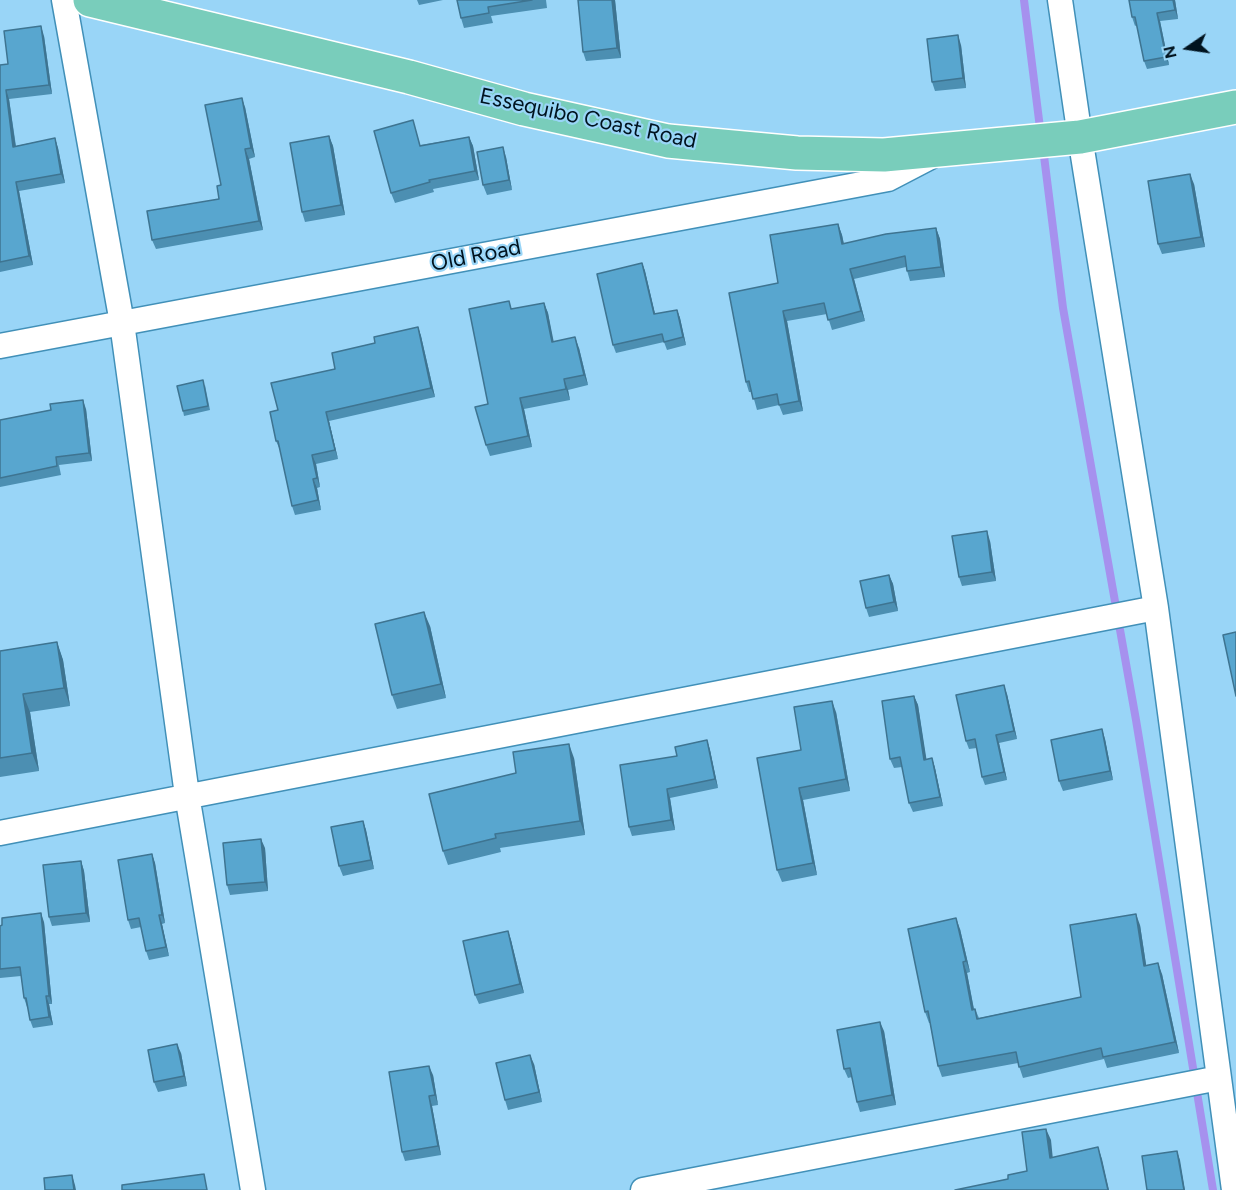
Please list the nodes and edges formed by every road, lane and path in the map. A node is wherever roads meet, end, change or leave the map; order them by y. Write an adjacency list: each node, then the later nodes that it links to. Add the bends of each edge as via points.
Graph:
1 (64, 0): 7 (street)
2 (90, 0): 6 (main road, Essequibo Coast Road, via 524,109 668,141 797,153 884,155)
3 (1060, 0): 5 (street)
4 (1236, 107): 5 (main road, Essequibo Coast Road)
5 (1080, 137): 6 (main road, Essequibo Coast Road); 9 (street)
6 (946, 148): 7 (street, Old Road, via 888,179)
7 (122, 323): 8 (street, Old Road); 10 (street)
8 (0, 346)
9 (1156, 608): 10 (street); 12 (street)
10 (187, 795): 11 (street); 13 (street)
11 (0, 833)
12 (1219, 1078): 14 (street); 15 (street)
13 (253, 1190)
14 (643, 1190)
15 (1234, 1190)

